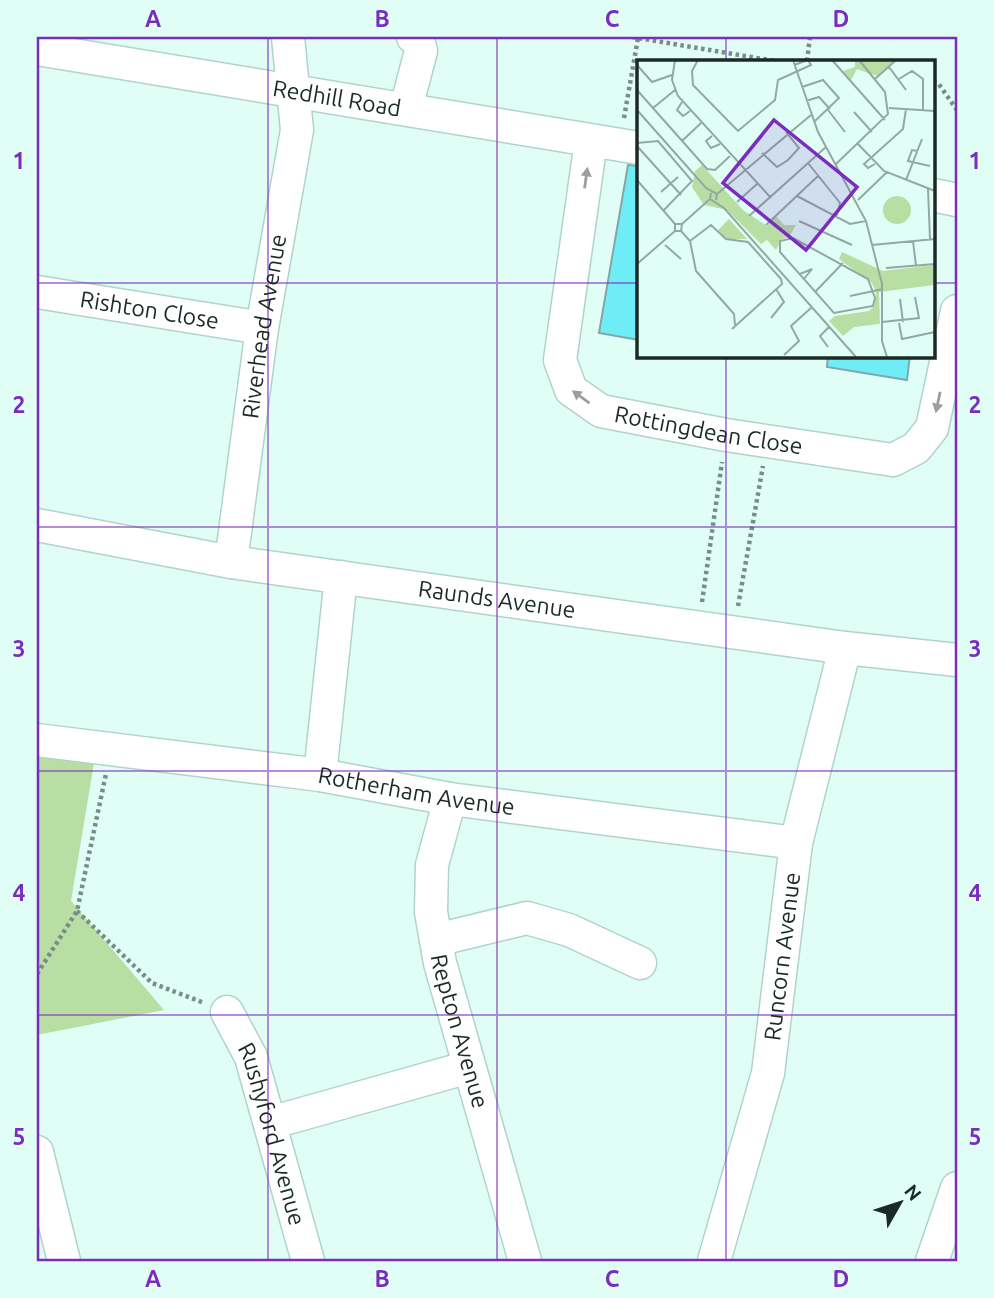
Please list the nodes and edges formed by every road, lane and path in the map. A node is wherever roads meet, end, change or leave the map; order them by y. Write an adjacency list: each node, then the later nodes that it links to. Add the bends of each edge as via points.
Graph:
1 (288, 37): 9 (street, Riverhead Avenue)
2 (413, 37): 10 (street, via 421,51)
3 (635, 37): 6 (path); 12 (path)
4 (810, 37): 7 (path)
5 (37, 49): 9 (street, Redhill Road)
6 (769, 60)
7 (807, 60)
8 (934, 82): 11 (path)
9 (292, 92): 10 (street, Redhill Road); 19 (street, Riverhead Avenue, via 297,130)
10 (406, 108): 13 (street, Redhill Road)
11 (957, 110)
12 (624, 118)
13 (591, 141): 14 (street, Redhill Road); 20 (street, Rottingdean Close, one-way to 13, via 601,411 571,390 560,360)
14 (637, 148)
15 (934, 195): 16 (street)
16 (957, 200)
17 (37, 292): 19 (street, Rishton Close)
18 (957, 311): 21 (street, Rottingdean Close, one-way to 21, via 932,428 916,448 893,460)
19 (262, 328): 23 (street, Riverhead Avenue)
20 (726, 435): 21 (street, Rottingdean Close); 25 (path)
21 (767, 441): 26 (path)
22 (37, 525): 23 (street, Raunds Avenue)
23 (231, 562): 24 (street, Raunds Avenue)
24 (341, 577): 25 (street, Raunds Avenue); 31 (street)
25 (698, 627): 26 (street, Raunds Avenue)
26 (734, 631): 27 (street, Raunds Avenue)
27 (845, 648): 28 (street, Raunds Avenue); 33 (street, Runcorn Avenue)
28 (957, 660)
29 (37, 740): 30 (street, Rotherham Avenue)
30 (111, 749): 31 (street, Rotherham Avenue); 34 (path)
31 (320, 775): 32 (street, Rotherham Avenue)
32 (450, 799): 33 (street, Rotherham Avenue); 35 (street, Repton Avenue, via 432,866)
33 (796, 843): 46 (street, Runcorn Avenue, via 768,1073)
34 (77, 911): 37 (path); 38 (path, via 152,982)
35 (436, 940): 36 (street, via 527,918 569,930); 39 (street, Repton Avenue)
36 (640, 963)
37 (37, 974)
38 (227, 1012): 40 (street, Rushyford Avenue, via 251,1057)
39 (469, 1067): 40 (street); 45 (street, Repton Avenue)
40 (270, 1123): 44 (street, Rushyford Avenue)
41 (37, 1152): 43 (street)
42 (957, 1188): 47 (street)
43 (64, 1261)
44 (309, 1261)
45 (524, 1261)
46 (714, 1261)
47 (932, 1261)

